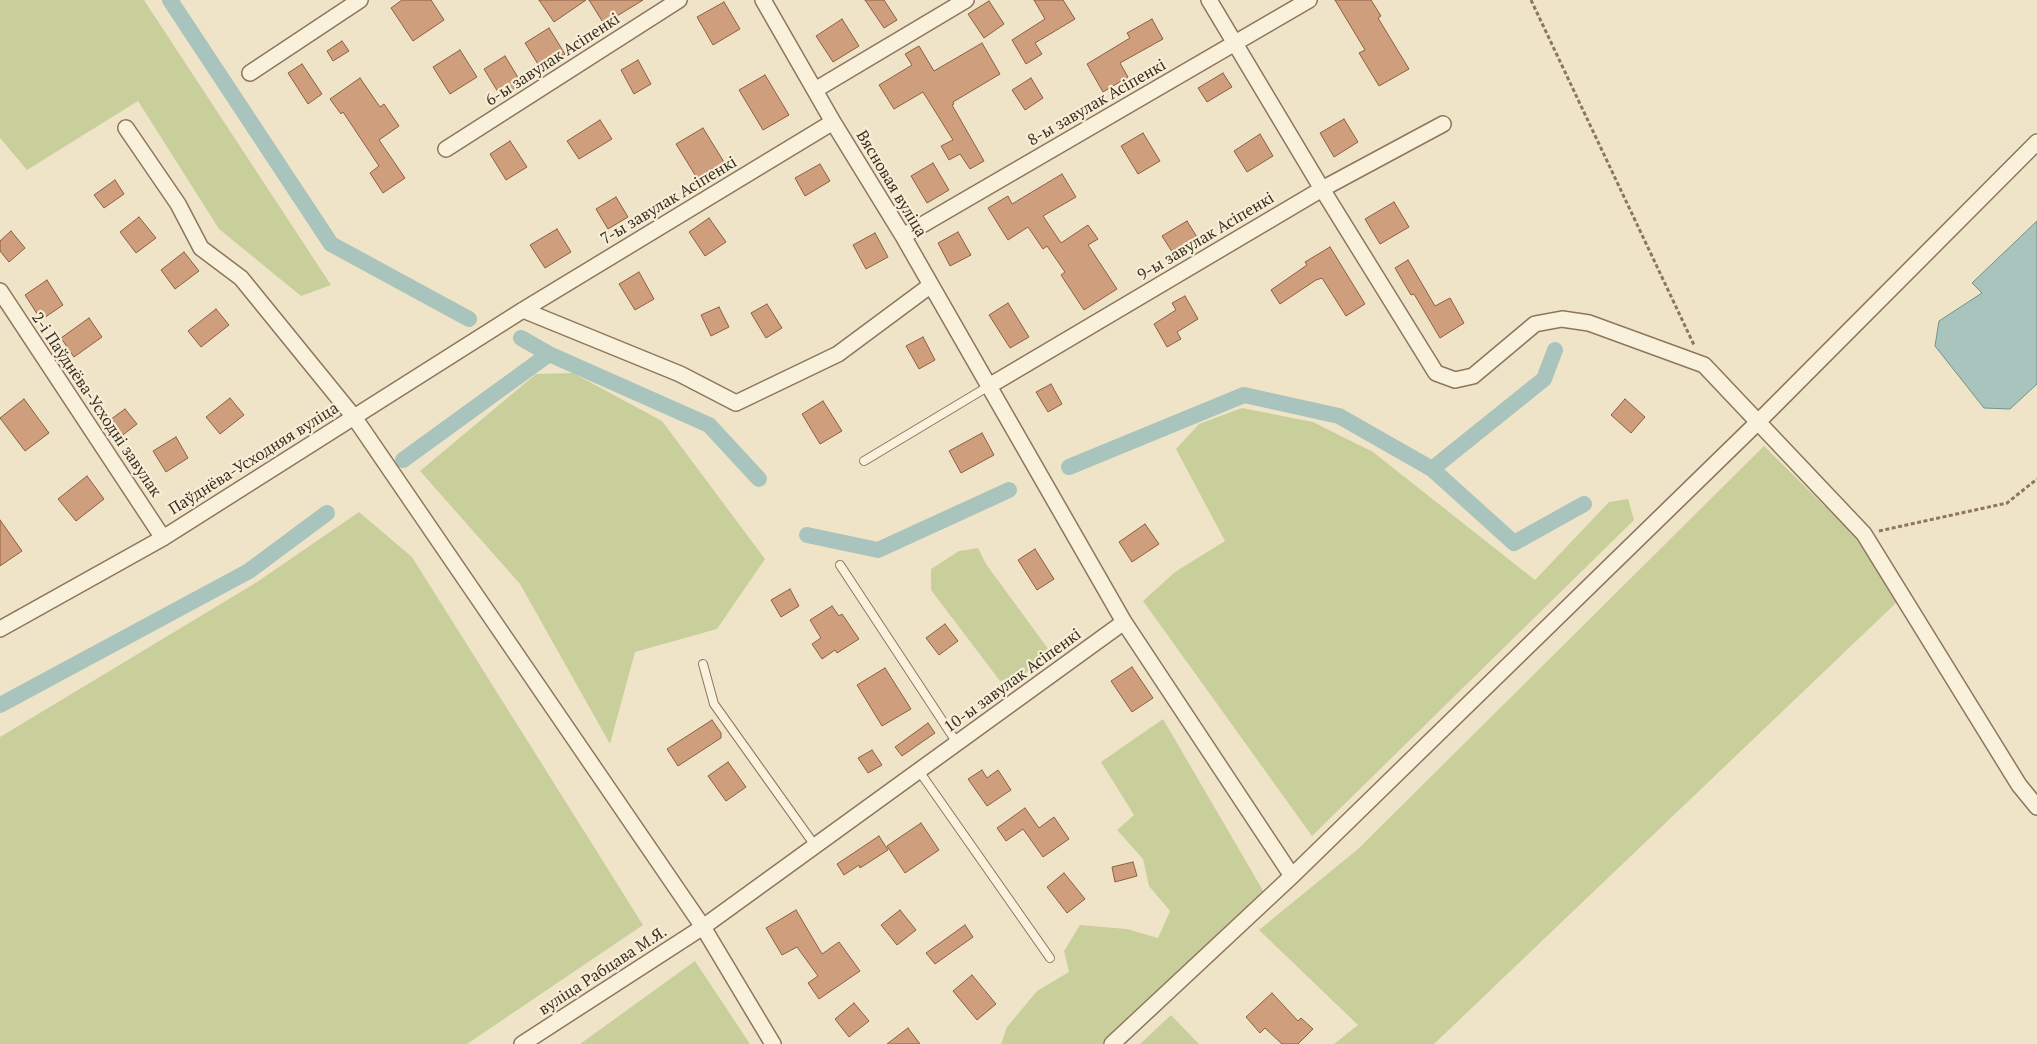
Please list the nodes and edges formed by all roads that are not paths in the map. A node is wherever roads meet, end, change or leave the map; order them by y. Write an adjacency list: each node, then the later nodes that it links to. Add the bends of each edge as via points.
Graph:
1 (360, 0): 8 (street)
2 (679, 0): 14 (street, 6-ы завулак Асіпенкі)
3 (763, 0): 9 (street, Вясновая вуліца)
4 (966, 0): 9 (street)
5 (1209, 0): 7 (street)
6 (1309, 0): 7 (street, 8-ы завулак Асіпенкі)
7 (1235, 43): 15 (street); 16 (street, 8-ы завулак Асіпенкі)
8 (250, 74)
9 (815, 90): 10 (street, Вясновая вуліца)
10 (833, 122): 16 (street, Вясновая вуліца); 19 (street, 7-ы завулак Асіпенкі)
11 (1443, 124): 15 (street, 9-ы завулак Асіпенкі)
12 (126, 128): 21 (street, via 178,204 201,248 241,278)
13 (2037, 142): 22 (street)
14 (446, 148)
15 (1322, 189): 20 (street, 9-ы завулак Асіпенкі); 22 (street, via 1436,373 1455,380 1473,376 1535,324 1562,319 1589,323 1704,365)
16 (902, 236): 17 (street, Вясновая вуліца)
17 (931, 285): 19 (street, via 838,354 736,403 680,374); 20 (street, Вясновая вуліца)
18 (0, 291): 24 (street, 2-і Паўднёва-Усходні завулак)
19 (522, 310): 21 (street, Паўднёва-Усходняя вуліца)
20 (989, 386): 23 (lane); 26 (street)
21 (354, 417): 24 (street, Паўднёва-Усходняя вуліца); 34 (street)
22 (1757, 423): 31 (street, via 1864,534 2019,785); 33 (street)
23 (864, 461)
24 (163, 538): 27 (street, Паўднёва-Усходняя вуліца)
25 (840, 565): 29 (lane)
26 (1124, 622): 29 (street, 10-ы завулак Асіпенкі); 33 (street)
27 (0, 629)
28 (704, 664): 32 (lane, via 714,704)
29 (957, 743): 30 (street, 10-ы завулак Асіпенкі)
30 (919, 771): 32 (street, 10-ы завулак Асіпенкі); 35 (lane)
31 (2037, 807)
32 (816, 847): 34 (street, 10-ы завулак Асіпенкі)
33 (1292, 876): 38 (street)
34 (703, 927): 36 (street, вуліца Рабцава М.Я.); 37 (street)
35 (1050, 958)
36 (522, 1044)
37 (773, 1044)
38 (1112, 1044)

